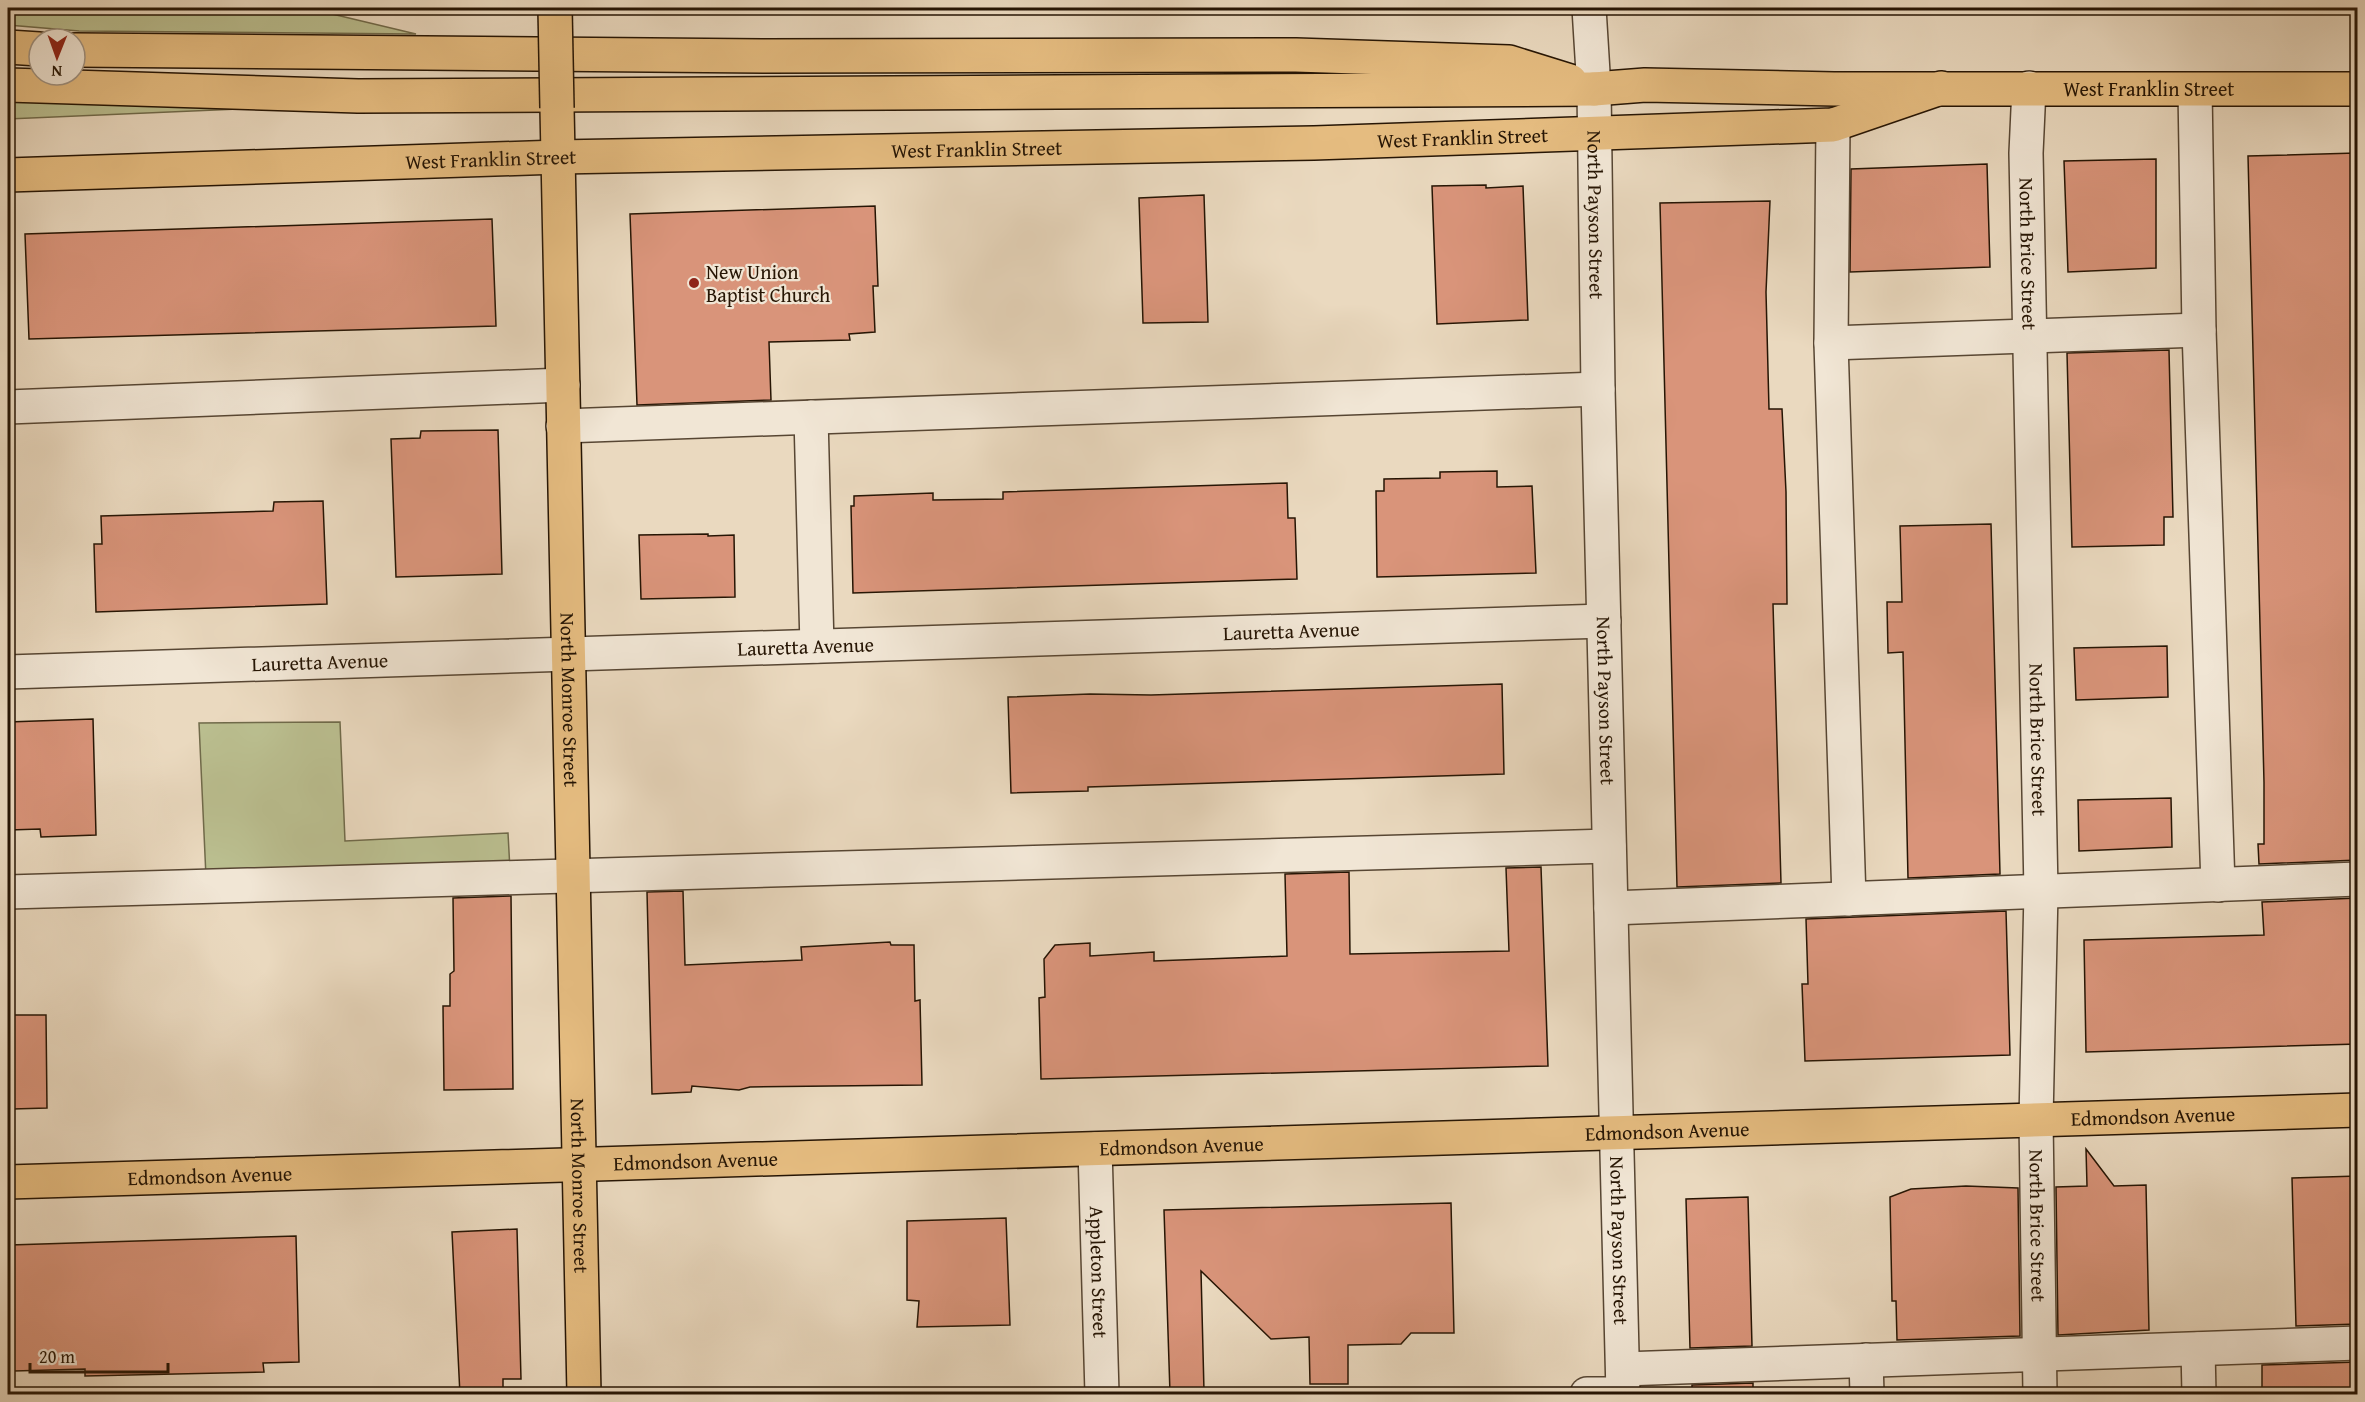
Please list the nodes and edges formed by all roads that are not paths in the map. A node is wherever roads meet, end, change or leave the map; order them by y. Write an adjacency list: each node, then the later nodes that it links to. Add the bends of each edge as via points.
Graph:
1 (555, 8): 14 (main road, North Monroe Street, bridge)
2 (1589, 8): 9 (street, North Payson Street)
3 (8, 47): 4 (main road)
4 (27, 48)
5 (87, 50): 9 (main road, via 751,56 1296,55 1509,62)
6 (8, 85): 9 (main road, West Franklin Street, via 358,96)
7 (1941, 88): 8 (main road, West Franklin Street); 9 (main road, West Franklin Street, via 1645,85); 12 (main road, West Franklin Street)
8 (2029, 88): 11 (main road, West Franklin Street); 17 (street, North Brice Street, via 2026,153)
9 (1594, 89): 13 (street, North Payson Street)
10 (2358, 89): 11 (main road, West Franklin Street)
11 (2195, 90): 16 (street)
12 (1833, 125): 13 (main road, West Franklin Street); 18 (street)
13 (1594, 132): 14 (main road, West Franklin Street, via 1314,143); 20 (street, North Payson Street)
14 (558, 157): 15 (main road, West Franklin Street); 19 (main road, North Monroe Street)
15 (8, 175)
16 (2199, 330): 17 (street); 31 (street)
17 (2030, 336): 18 (street); 32 (street, North Brice Street)
18 (1831, 343): 34 (street)
19 (563, 385): 21 (street); 23 (main road, North Monroe Street)
20 (1598, 389): 22 (street); 24 (street, North Payson Street)
21 (8, 407)
22 (811, 417): 23 (street); 25 (street)
23 (563, 426): 26 (main road, North Monroe Street)
24 (1604, 621): 25 (street, Lauretta Avenue); 28 (street, North Payson Street)
25 (818, 646): 26 (street, Lauretta Avenue)
26 (567, 654): 27 (street, Lauretta Avenue); 29 (main road, North Monroe Street)
27 (8, 672)
28 (1609, 846): 29 (street); 35 (street, North Payson Street)
29 (572, 876): 33 (street); 40 (main road, North Monroe Street)
30 (2358, 879): 31 (street)
31 (2218, 885): 32 (street)
32 (2041, 891): 34 (street); 37 (street, North Brice Street)
33 (8, 892)
34 (1849, 899): 35 (street)
35 (1611, 908): 38 (street, North Payson Street)
36 (2358, 1110): 37 (main road, Edmondson Avenue)
37 (2036, 1120): 38 (main road, Edmondson Avenue); 44 (street, North Brice Street)
38 (1617, 1133): 39 (main road, Edmondson Avenue); 46 (street, North Payson Street)
39 (1095, 1149): 40 (main road, Edmondson Avenue); 48 (street, Appleton Street)
40 (578, 1165): 41 (main road, Edmondson Avenue); 47 (main road, North Monroe Street)
41 (8, 1182)
42 (2358, 1343): 43 (street)
43 (2198, 1349): 44 (street); 52 (street)
44 (2038, 1353): 45 (street); 51 (street, North Brice Street)
45 (1866, 1360): 46 (street); 50 (street)
46 (1623, 1386): 49 (street)
47 (584, 1395)
48 (1102, 1395)
49 (1587, 1395)
50 (1867, 1395)
51 (2040, 1395)
52 (2199, 1395)

